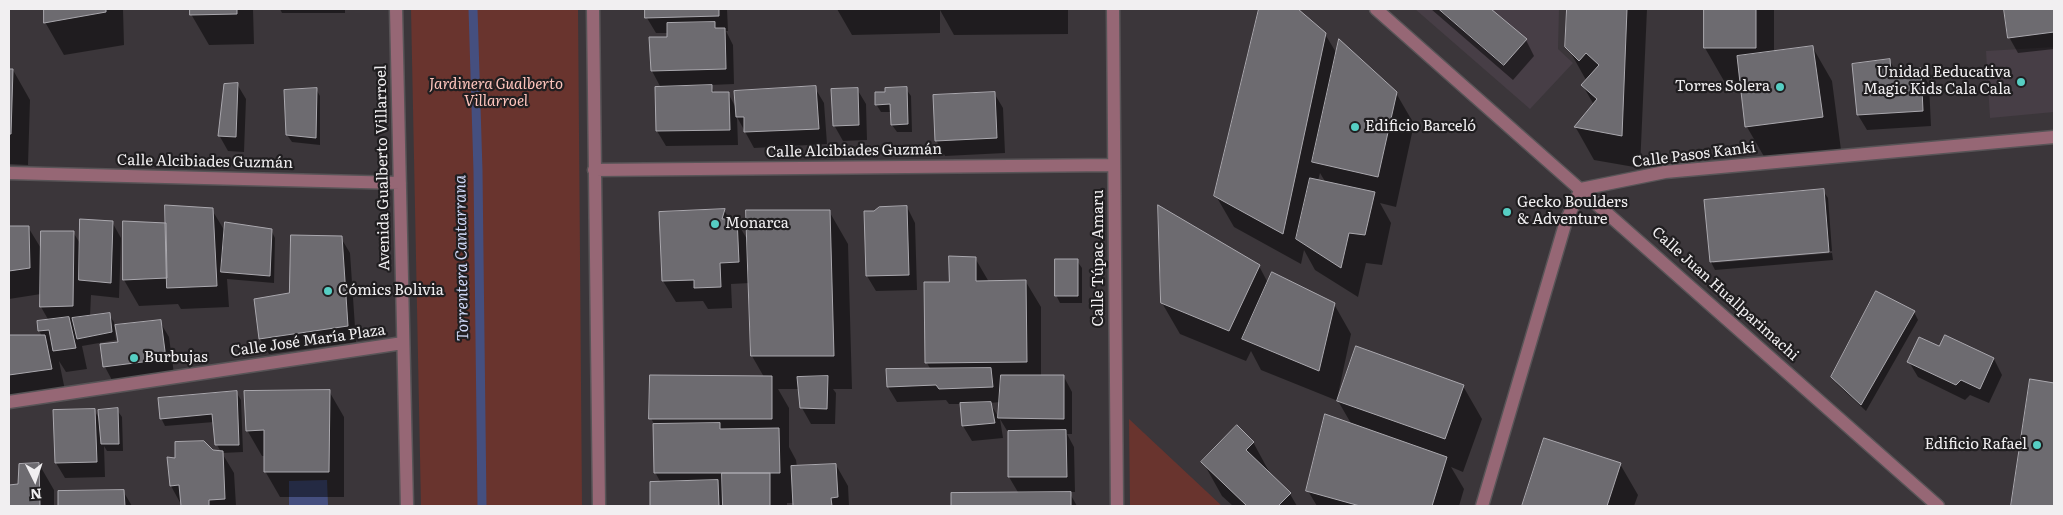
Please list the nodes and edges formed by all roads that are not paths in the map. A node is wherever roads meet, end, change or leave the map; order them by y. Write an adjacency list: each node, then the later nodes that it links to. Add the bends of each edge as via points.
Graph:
1 (396, 9): 9 (street, Avenida Gualberto Villarroel)
2 (593, 9): 7 (street)
3 (1113, 9): 6 (street, Calle Túpac Amaru)
4 (1376, 9): 10 (street, Calle Juan Huallparimachi)
5 (2054, 137): 10 (street, Calle Pasos Kanki, via 1665,172)
6 (1114, 165): 7 (street, Calle Alcibiades Guzmán); 16 (street, Calle Túpac Amaru)
7 (594, 170): 15 (street)
8 (9, 173): 9 (street, Calle Alcibiades Guzmán)
9 (400, 183): 11 (street, Avenida Gualberto Villarroel)
10 (1581, 189): 13 (street, Calle Juan Huallparimachi); 17 (street, via 1566,221)
11 (403, 343): 12 (street, Calle José María Plaza); 14 (street, Avenida Gualberto Villarroel)
12 (9, 402)
13 (1924, 493): 18 (street); 19 (street, Calle Juan Huallparimachi)
14 (407, 506)
15 (598, 506)
16 (1117, 506)
17 (1482, 506)
18 (1921, 506)
19 (1938, 506)

